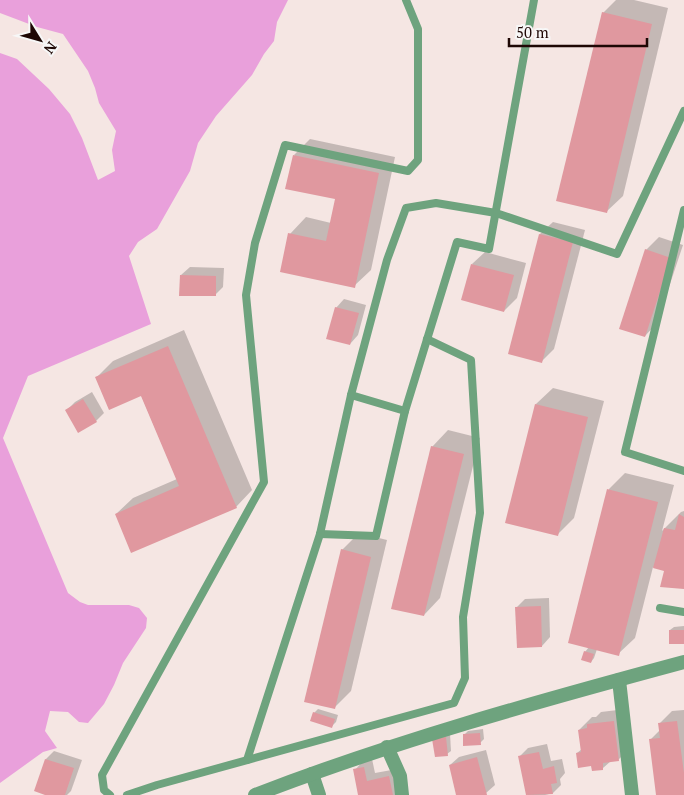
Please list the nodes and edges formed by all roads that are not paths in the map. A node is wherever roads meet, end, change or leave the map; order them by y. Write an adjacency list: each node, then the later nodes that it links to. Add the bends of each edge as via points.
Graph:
1 (406, 0): 18 (lane, via 418,29 418,160 408,171 285,144 255,243 246,295 264,482 102,775 104,790)
2 (534, 0): 5 (lane)
3 (684, 111): 5 (lane, via 617,254)
4 (684, 210): 9 (lane, via 624,452)
5 (496, 213): 6 (lane, via 490,249 457,242); 7 (lane, via 436,203 406,208 387,260)
6 (427, 339): 8 (lane); 16 (lane, via 471,360 480,513 463,617 465,678 454,703)
7 (352, 396): 8 (lane); 10 (lane)
8 (405, 411): 10 (lane, via 376,536)
9 (684, 471)
10 (320, 534): 16 (lane)
11 (660, 608): 12 (lane)
12 (684, 612)
13 (684, 662): 14 (street)
14 (618, 680): 15 (street); 23 (street)
15 (387, 748): 17 (street); 22 (street, via 400,776)
16 (246, 760): 19 (lane)
17 (312, 774): 20 (street); 21 (street)
18 (110, 795)
19 (127, 795)
20 (255, 795)
21 (319, 795)
22 (402, 795)
23 (632, 795)

